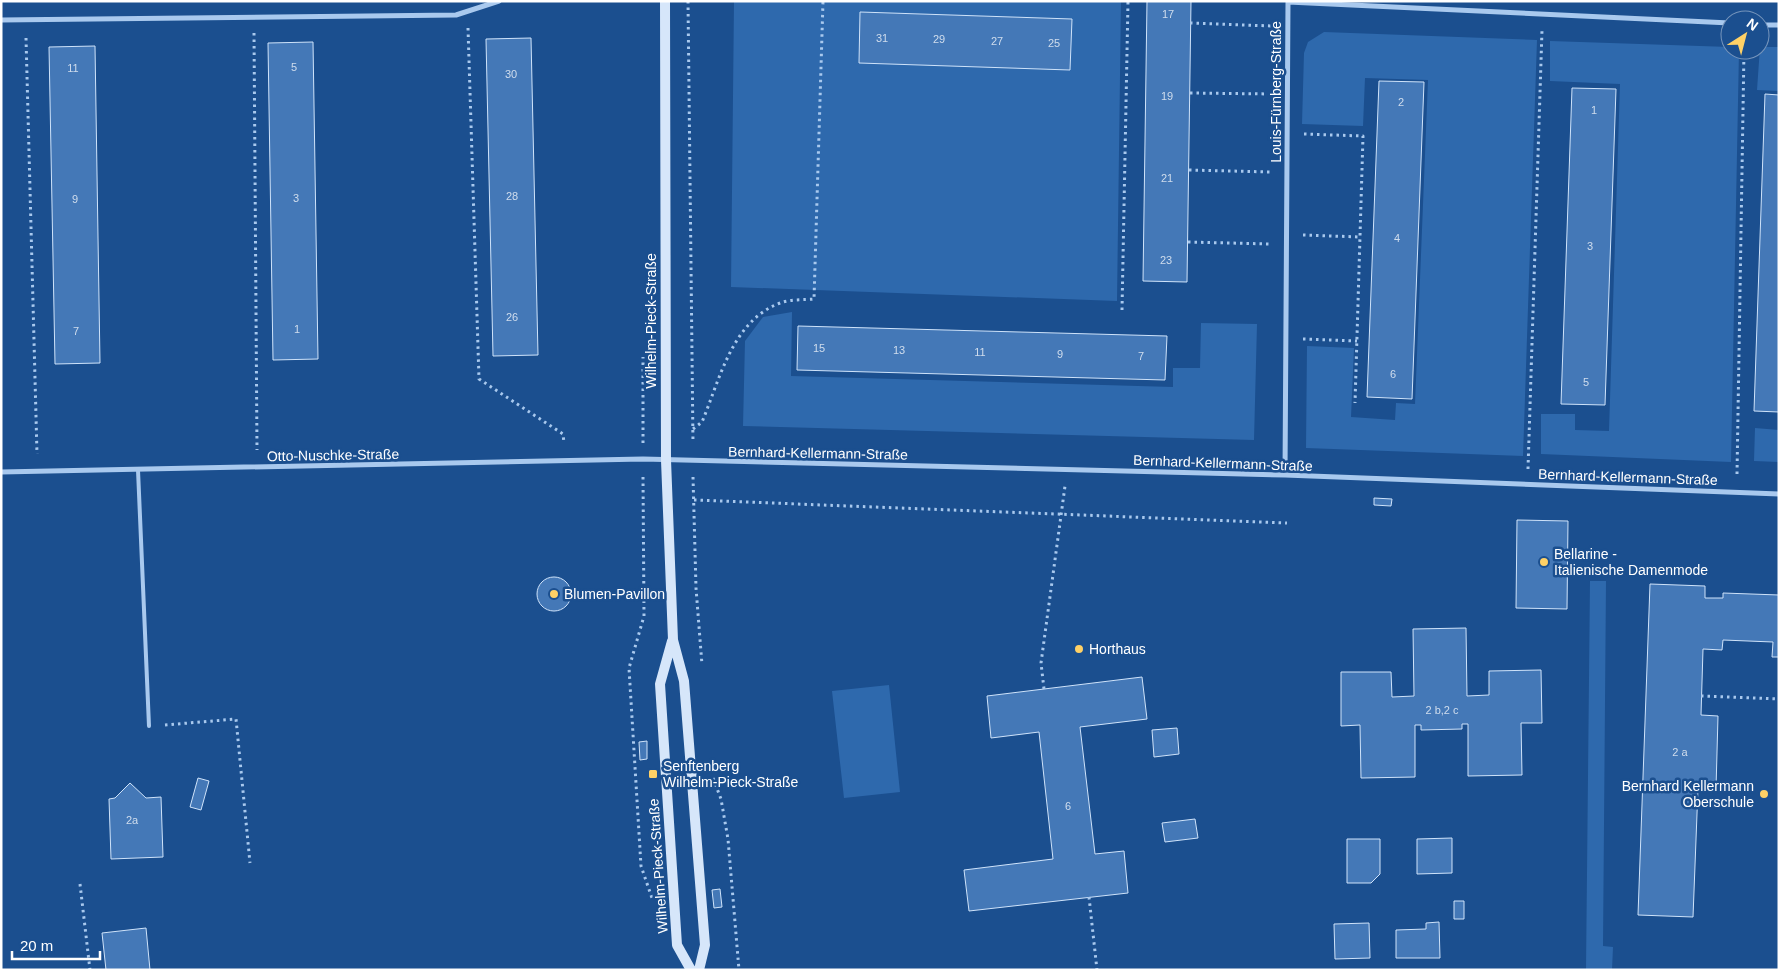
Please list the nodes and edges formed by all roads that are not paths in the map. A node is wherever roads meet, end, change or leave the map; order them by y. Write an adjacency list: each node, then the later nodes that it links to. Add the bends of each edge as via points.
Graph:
1 (499, 1): 4 (street, via 456,15)
2 (665, 1): 6 (main road, Wilhelm-Pieck-Straße)
3 (1287, 2): 5 (street, Louis-Fürnberg-Straße); 9 (street, Louis-Fürnberg-Straße)
4 (1, 20)
5 (1720, 23)
6 (666, 460): 7 (street, Otto-Nuschke-Straße); 9 (street, Bernhard-Kellermann-Straße); 11 (main road, Wilhelm-Pieck-Straße)
7 (138, 470): 8 (street, Otto-Nuschke-Straße); 12 (lane)
8 (1, 472)
9 (1285, 476): 10 (street, Bernhard-Kellermann-Straße)
10 (1779, 494)
11 (673, 640): 13 (main road, Wilhelm-Pieck-Straße, via 660,684 678,945); 14 (main road, Wilhelm-Pieck-Straße, via 684,682 705,945)
12 (149, 726)
13 (691, 970)
14 (699, 970)

